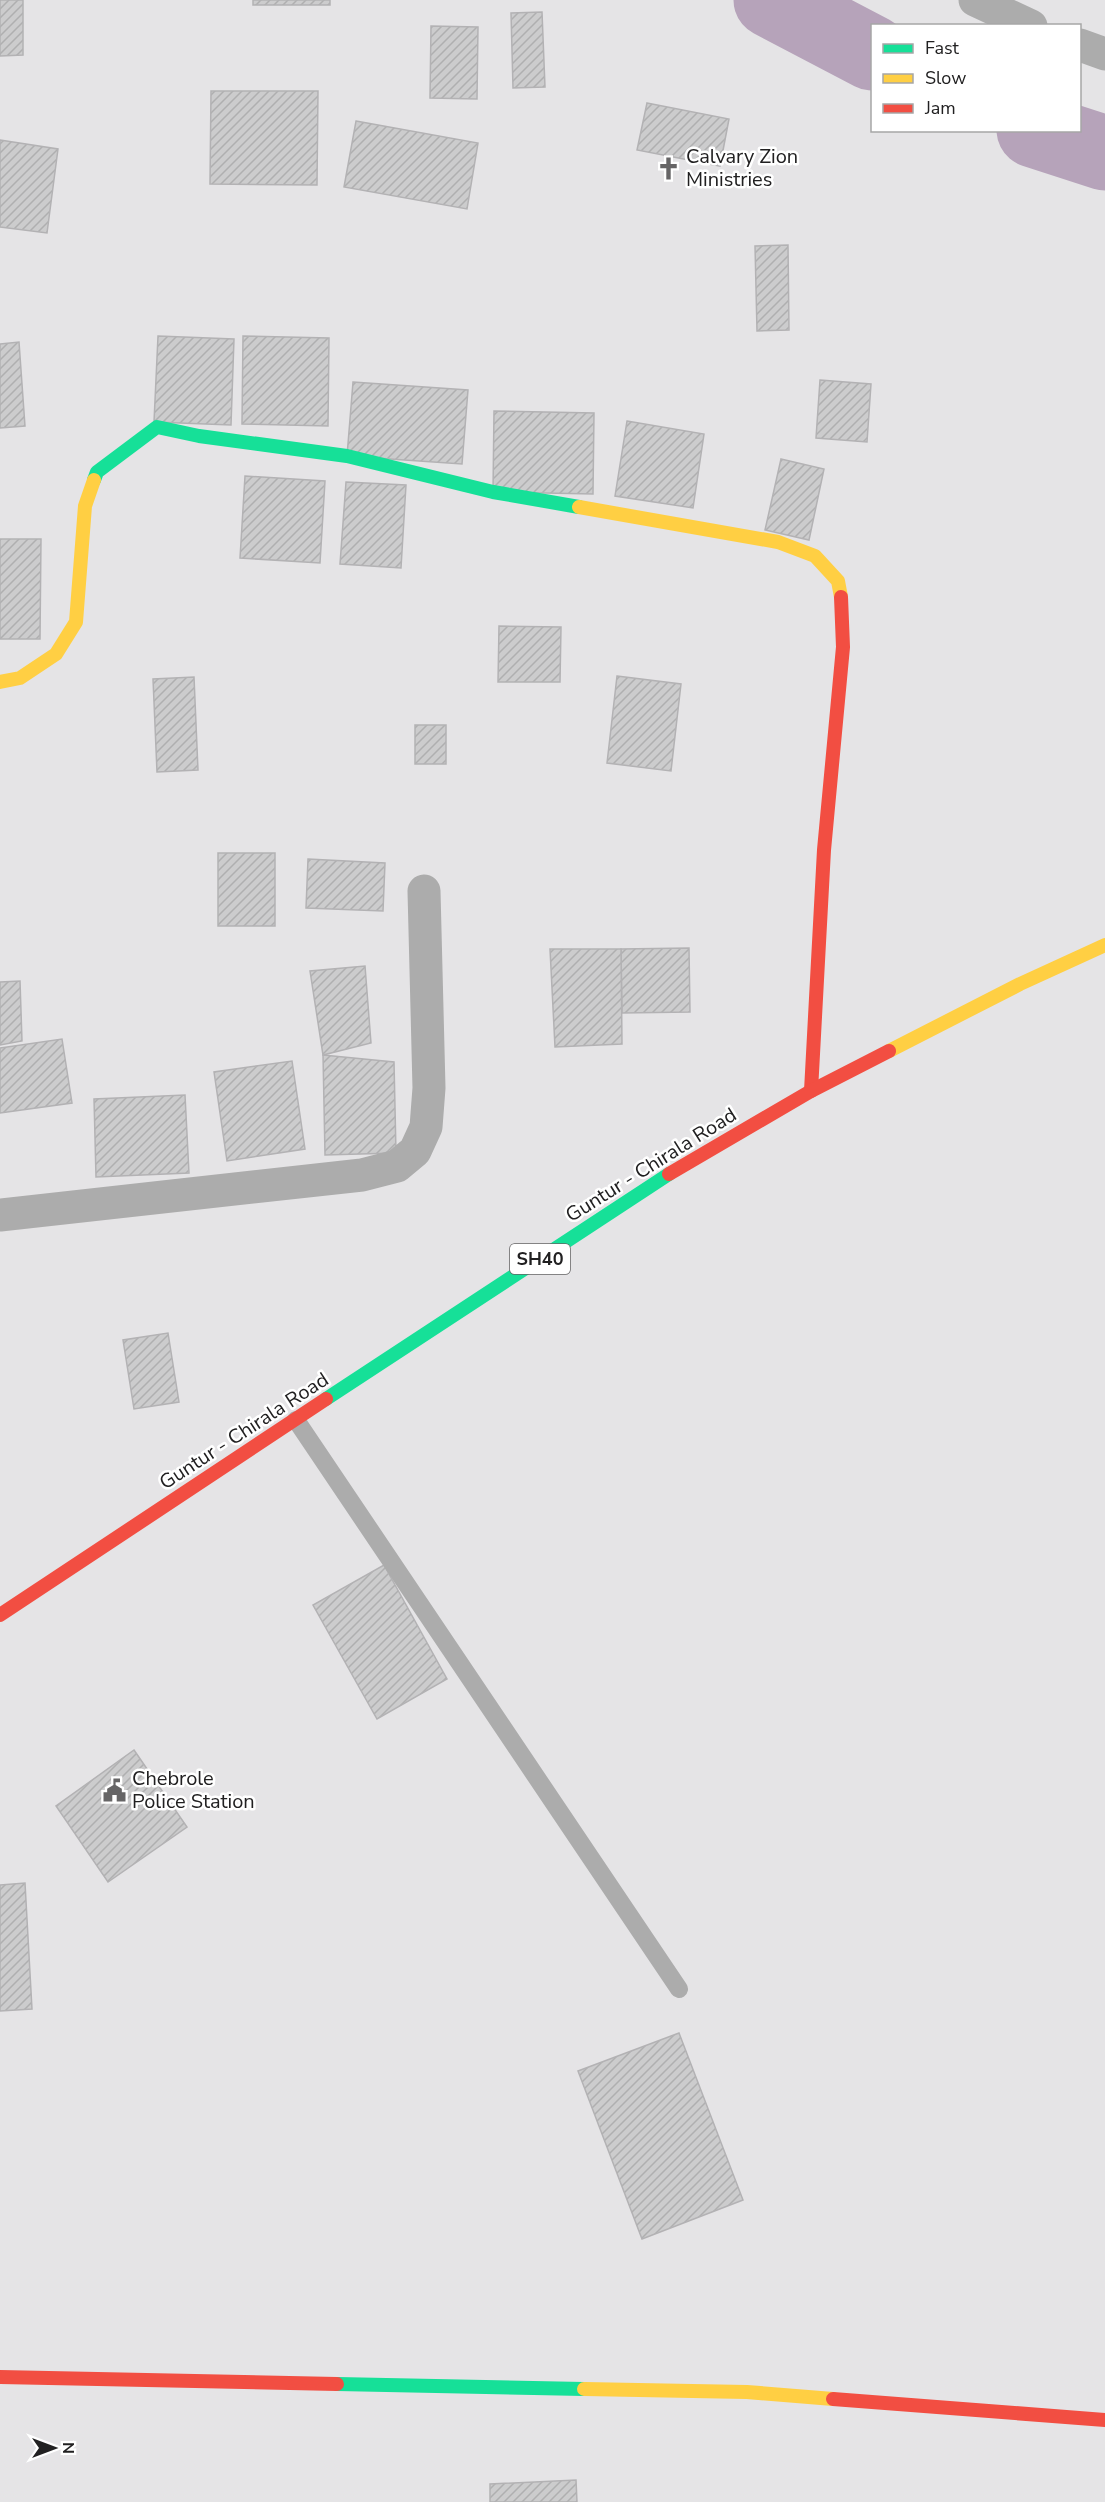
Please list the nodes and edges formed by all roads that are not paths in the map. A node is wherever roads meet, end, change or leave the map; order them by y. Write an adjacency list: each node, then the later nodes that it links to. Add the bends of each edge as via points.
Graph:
1 (975, 0): 2 (street)
2 (1027, 24)
3 (1081, 45): 4 (street)
4 (1105, 54)
5 (0, 682): 8 (street, via 21,678 56,654 76,622 85,506 97,472 157,427 347,456 493,492 778,542 815,556 838,581 843,647 824,850)
6 (424, 891): 9 (street, via 429,1088 426,1127 415,1151 397,1166 363,1175)
7 (1105, 945): 8 (street, Guntur - Chirala Road / SH40)
8 (811, 1091): 10 (street, Guntur - Chirala Road / SH40, via 686,1162)
9 (0, 1215)
10 (296, 1420): 11 (street, Guntur - Chirala Road / SH40); 12 (lane)
11 (0, 1615)
12 (679, 1989)
13 (0, 2378): 14 (street, via 747,2392)
14 (1105, 2420)

